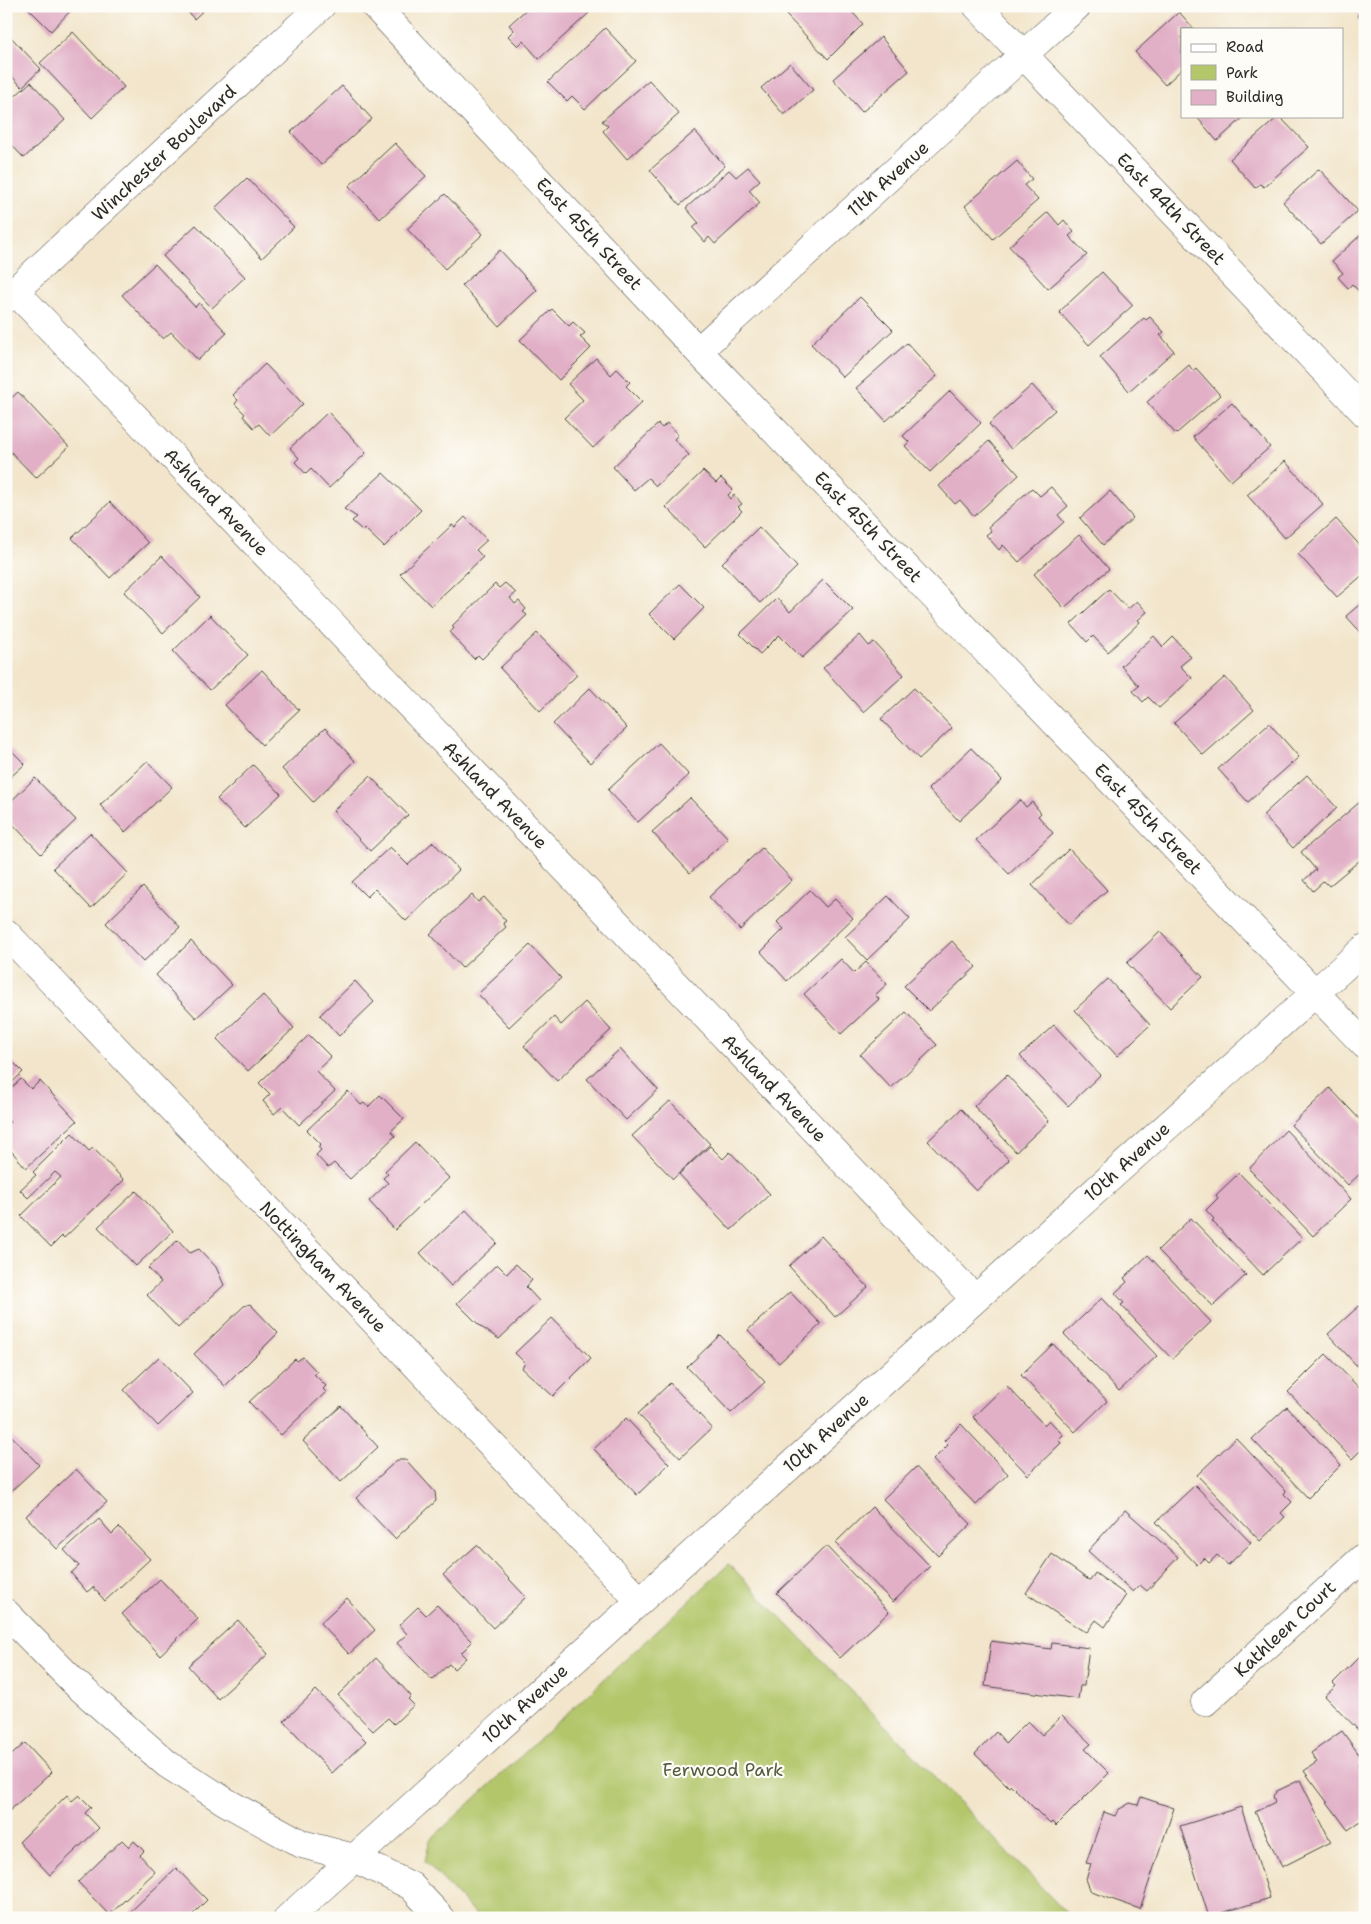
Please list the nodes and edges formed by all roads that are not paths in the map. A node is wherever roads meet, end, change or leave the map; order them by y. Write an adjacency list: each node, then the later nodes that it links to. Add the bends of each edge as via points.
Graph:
1 (321, 6): 6 (street, Winchester Boulevard)
2 (375, 6): 7 (street, East 45th Street)
3 (977, 6): 5 (street, East 44th Street)
4 (1078, 6): 5 (street, 11th Avenue)
5 (1025, 55): 7 (street, 11th Avenue); 8 (street, East 44th Street)
6 (11, 295): 13 (street, Ashland Avenue)
7 (698, 351): 11 (street, East 45th Street)
8 (1365, 412)
9 (6, 933): 15 (street, Nottingham Avenue)
10 (1365, 948): 11 (street, 10th Avenue)
11 (1315, 993): 12 (street, East 45th Street); 13 (street, 10th Avenue)
12 (1365, 1045)
13 (975, 1299): 15 (street, 10th Avenue)
14 (1365, 1556): 17 (street, Kathleen Court)
15 (640, 1601): 18 (street, 10th Avenue)
16 (6, 1613): 18 (street, via 74,1683 167,1764 226,1802 302,1844)
17 (1205, 1702)
18 (354, 1858): 19 (street, 10th Avenue); 20 (street, via 411,1886)
19 (288, 1918)
20 (441, 1918)

